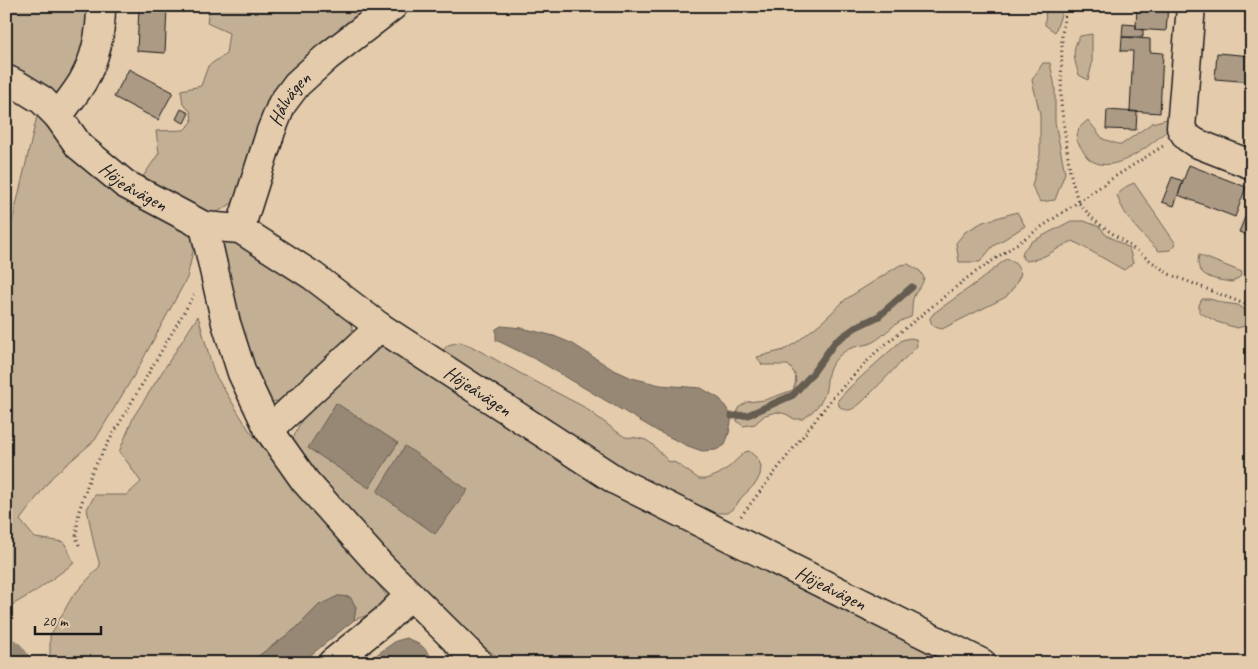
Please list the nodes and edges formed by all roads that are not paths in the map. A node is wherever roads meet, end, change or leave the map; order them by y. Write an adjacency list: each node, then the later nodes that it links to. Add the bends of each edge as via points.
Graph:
1 (101, 6): 5 (street, via 99,39 94,56 83,81)
2 (393, 6): 8 (street, Hålvägen, via 327,57 297,84 282,104)
3 (1191, 6): 6 (street, via 1181,128 1196,143)
4 (6, 79): 5 (street, Höjeåvägen, via 42,100)
5 (58, 116): 7 (street, Höjeåvägen, via 79,146 125,184)
6 (1252, 165)
7 (204, 226): 8 (street, Höjeåvägen); 10 (street, via 226,322 242,373)
8 (240, 229): 9 (street, Höjeåvägen, via 312,276)
9 (380, 327): 10 (street); 14 (street, Höjeåvägen, via 617,481)
10 (269, 430): 11 (street, via 305,481)
11 (410, 595): 12 (street); 13 (street)
12 (332, 663)
13 (479, 663)
14 (982, 663)

